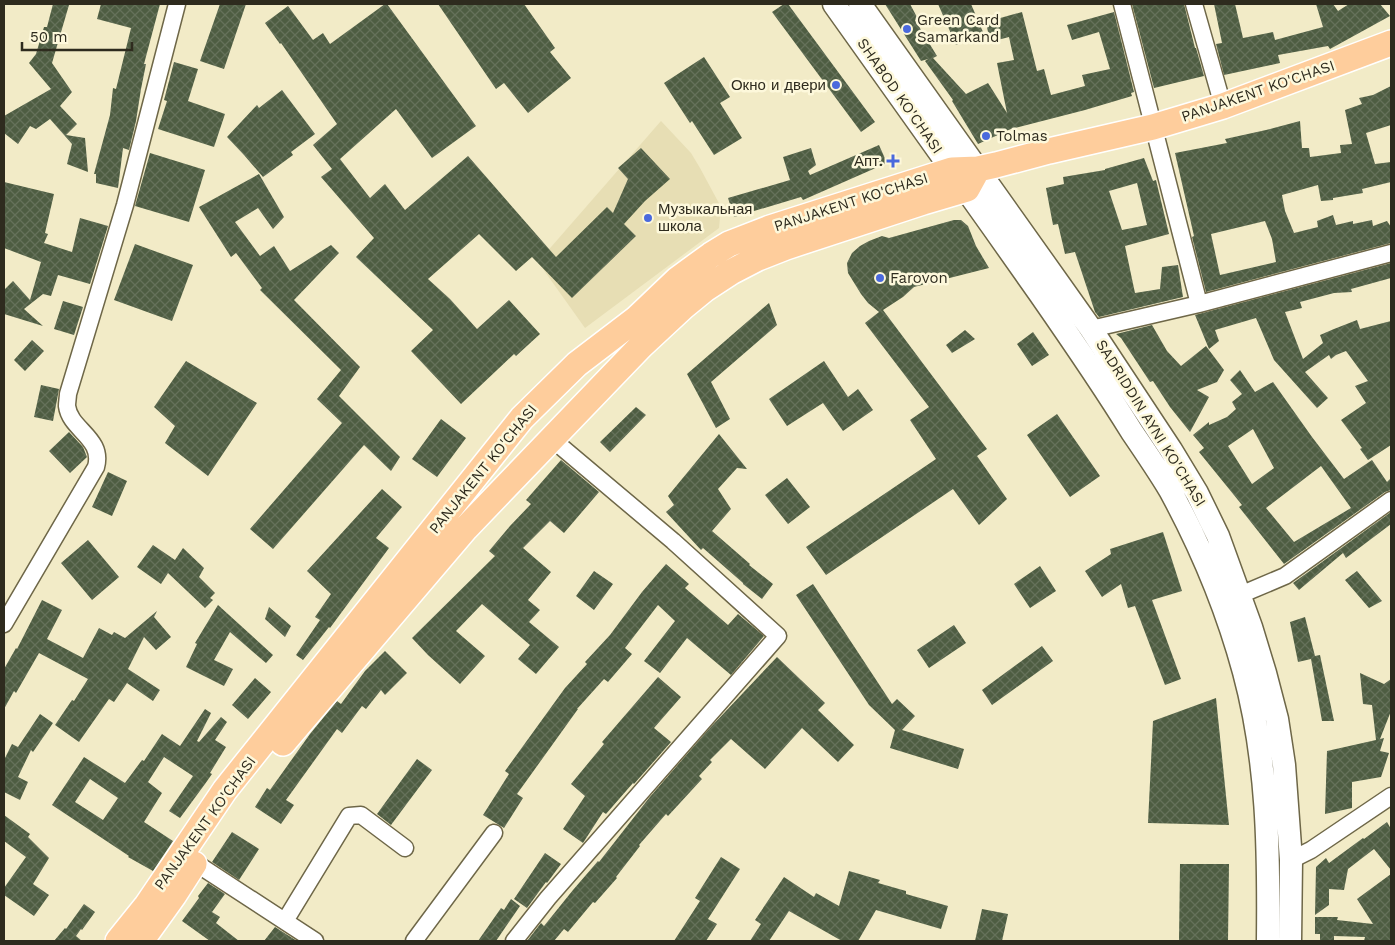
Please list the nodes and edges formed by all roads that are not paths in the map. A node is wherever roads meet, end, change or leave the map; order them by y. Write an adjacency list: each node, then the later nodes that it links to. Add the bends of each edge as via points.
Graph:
1 (177, 4): 18 (street, via 126,206 68,394 67,406 72,418 96,448 99,458)
2 (834, 4): 9 (main road, SHABOD KO'CHASI)
3 (1122, 4): 8 (street)
4 (1194, 4): 7 (street)
5 (863, 5): 9 (main road, SHABOD KO'CHASI)
6 (1391, 43): 7 (main road, PANJAKENT KO'CHASI)
7 (1223, 106): 8 (main road, PANJAKENT KO'CHASI)
8 (1153, 126): 9 (main road, PANJAKENT KO'CHASI); 11 (street)
9 (966, 176): 12 (main road, SADRIDDIN AYNI KO'CHASI); 13 (main road, PANJAKENT KO'CHASI, via 770,228 729,244 678,279 636,319); 14 (main road, PANJAKENT KO'CHASI, via 922,202 786,247 731,272 683,307); 30 (main road, SADRIDDIN AYNI KO'CHASI, via 1168,488 1214,584 1244,672 1262,760 1268,849)
10 (1391, 253): 11 (street)
11 (1199, 304): 12 (street)
12 (1092, 329): 17 (main road, SADRIDDIN AYNI KO'CHASI, via 1197,493)
13 (577, 364): 14 (main road); 25 (main road, PANJAKENT KO'CHASI, via 522,418 224,790 147,905)
14 (601, 388): 15 (main road, PANJAKENT KO'CHASI)
15 (552, 439): 23 (main road, PANJAKENT KO'CHASI, via 466,528 281,745); 29 (street, via 673,541 778,636)
16 (1391, 500): 17 (street, via 1285,576)
17 (1240, 594): 22 (main road, SADRIDDIN AYNI KO'CHASI, via 1277,719)
18 (4, 624)
19 (1391, 796): 22 (street)
20 (494, 834): 28 (street)
21 (405, 848): 24 (street, via 362,815 348,816)
22 (1291, 860): 31 (main road, SADRIDDIN AYNI KO'CHASI)
23 (194, 862): 24 (street); 26 (main road, PANJAKENT KO'CHASI)
24 (285, 921): 27 (street)
25 (118, 941)
26 (140, 941)
27 (315, 941)
28 (414, 941)
29 (514, 941)
30 (1268, 941)
31 (1290, 941)

